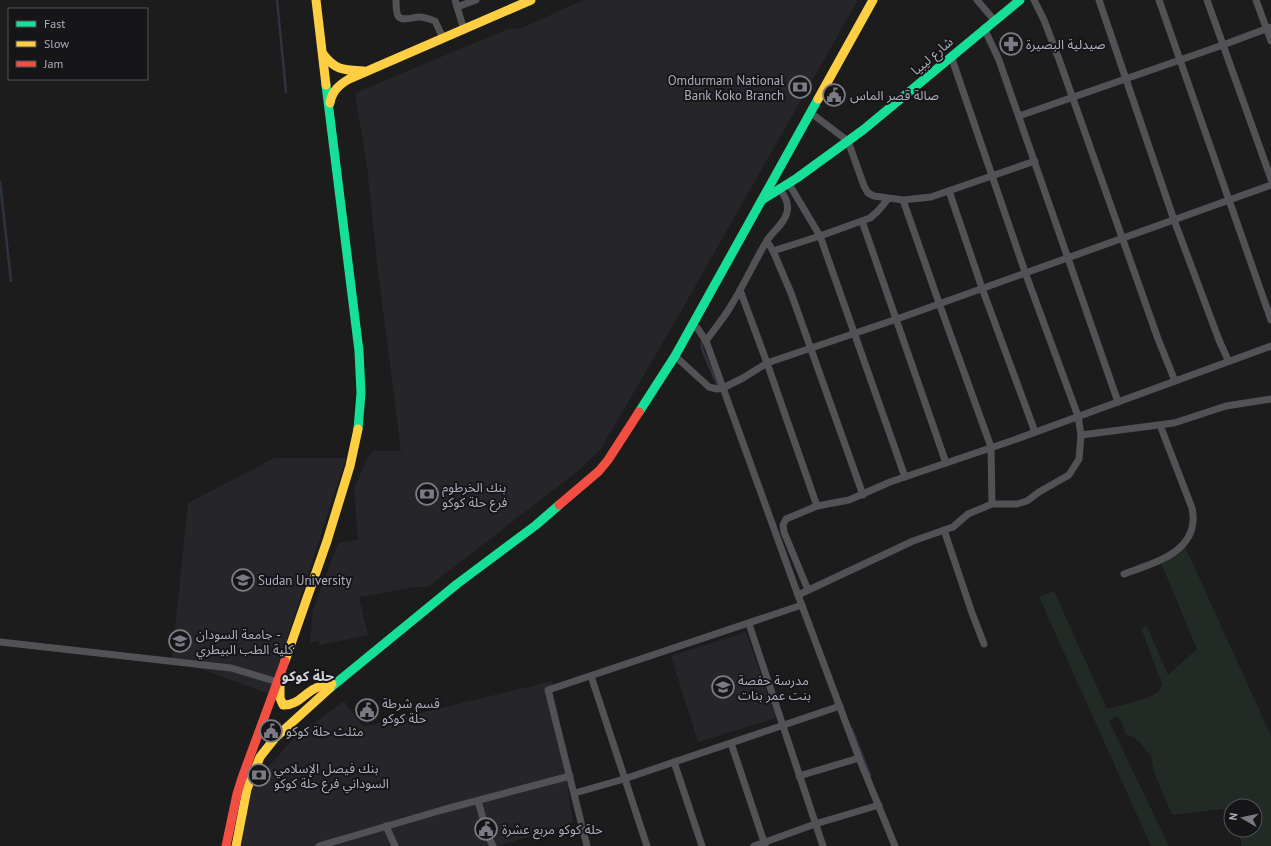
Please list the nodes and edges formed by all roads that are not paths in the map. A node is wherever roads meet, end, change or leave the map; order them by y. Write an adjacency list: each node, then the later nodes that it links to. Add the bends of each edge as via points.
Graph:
1 (316, 0): 21 (main road)
2 (396, 0): 18 (street, via 400,18 435,20)
3 (476, 0): 13 (street)
4 (530, 0): 17 (main road)
5 (873, 0): 28 (main road)
6 (977, 0): 14 (street)
7 (1020, 0): 14 (main road, شارع ليبيا)
8 (1034, 0): 26 (street, via 1044,20)
9 (1099, 0): 25 (street)
10 (1159, 0): 23 (street)
11 (1207, 0): 20 (street)
12 (1256, 0): 16 (street)
13 (456, 4): 17 (street)
14 (994, 20): 15 (main road, شارع ليبيا)
15 (984, 28): 22 (main road, شارع ليبيا); 29 (street, via 999,60)
16 (1269, 28): 19 (street); 20 (street)
17 (464, 30): 18 (main road)
18 (443, 38): 24 (main road)
19 (1271, 41)
20 (1223, 45): 23 (street); 33 (street)
21 (323, 54): 24 (main road, via 328,62 339,69); 27 (main road)
22 (951, 56): 30 (main road, شارع ليبيا); 32 (street)
23 (1180, 60): 25 (street); 39 (street)
24 (366, 71): 27 (main road, via 338,86 332,96)
25 (1126, 79): 26 (street); 42 (street)
26 (1072, 98): 29 (street); 45 (street)
27 (330, 109): 85 (main road, via 358,340 360,423 356,446 328,542)
28 (811, 113): 30 (street); 40 (main road)
29 (1019, 116): 31 (street)
30 (848, 141): 34 (main road, شارع ليبيا); 38 (street, via 868,193)
31 (1035, 161): 32 (street); 48 (street)
32 (992, 176): 37 (street); 49 (street)
33 (1271, 178)
34 (789, 184): 36 (main road, شارع ليبيا); 44 (street)
35 (1271, 185): 39 (street)
36 (780, 190): 40 (main road, شارع ليبيا); 46 (street, via 788,204 787,213)
37 (949, 192): 41 (street); 50 (street)
38 (888, 198): 41 (street); 43 (street, via 878,211)
39 (1230, 199): 42 (street); 54 (street)
40 (762, 200): 55 (main road)
41 (903, 200): 52 (street)
42 (1174, 220): 45 (street); 61 (street)
43 (862, 221): 44 (street); 53 (street)
44 (820, 236): 47 (street); 56 (street)
45 (1123, 238): 48 (street); 63 (street)
46 (767, 241): 47 (street); 51 (street)
47 (773, 250): 59 (street)
48 (1068, 257): 49 (street); 66 (street)
49 (1025, 272): 50 (street); 67 (street)
50 (982, 288): 52 (street); 69 (street)
51 (740, 290): 57 (street); 62 (street)
52 (939, 304): 53 (street); 71 (street)
53 (897, 319): 56 (street); 72 (street)
54 (1271, 320)
55 (693, 324): 57 (street); 60 (main road)
56 (854, 334): 59 (street); 73 (street)
57 (706, 341): 64 (street)
58 (1271, 346): 61 (street)
59 (810, 348): 62 (street); 74 (street)
60 (675, 356): 64 (street, via 709,387); 88 (main road, via 608,460 598,471 536,525 457,584)
61 (1228, 360): 63 (street)
62 (768, 363): 64 (street); 76 (street)
63 (1175, 381): 66 (street)
64 (723, 388): 80 (street)
65 (1271, 399): 68 (street, via 1226,406 1183,421)
66 (1118, 402): 67 (street)
67 (1078, 416): 69 (street); 70 (street)
68 (1160, 425): 70 (street); 78 (street, via 1192,508 1193,527 1179,549 1165,558)
69 (1035, 432): 71 (street)
70 (1081, 435): 75 (street, via 1079,459 1069,475 1027,502)
71 (991, 447): 72 (street); 75 (street)
72 (946, 463): 73 (street)
73 (905, 477): 74 (street)
74 (863, 495): 76 (street)
75 (992, 504): 77 (street, via 968,514 953,527)
76 (817, 506): 79 (street, via 786,519 783,525)
77 (944, 530): 79 (street, via 913,541); 84 (street)
78 (1124, 574)
79 (808, 590): 80 (street)
80 (798, 595): 81 (street)
81 (802, 605): 82 (street); 89 (street)
82 (749, 624): 86 (street); 90 (street)
83 (0, 642): 87 (street, via 230,668)
84 (984, 644)
85 (282, 672): 87 (main road); 88 (main road, via 280,698 286,706 317,688)
86 (591, 676): 94 (street, via 548,690); 96 (street)
87 (278, 682): 104 (main road, via 240,783)
88 (334, 684): 105 (main road, via 275,739 261,756 245,798)
89 (840, 706): 90 (street); 92 (street)
90 (782, 725): 91 (street); 95 (street)
91 (731, 743): 93 (street); 103 (street)
92 (859, 758): 95 (street); 99 (street)
93 (674, 762): 96 (street); 111 (street)
94 (570, 776): 97 (street); 98 (street)
95 (799, 776): 100 (street)
96 (624, 779): 97 (street); 110 (street)
97 (575, 794): 109 (street)
98 (478, 801): 101 (street); 108 (street)
99 (879, 805): 100 (street); 114 (street)
100 (816, 824): 103 (street); 113 (street)
101 (386, 826): 102 (street); 107 (street)
102 (332, 844): 106 (street)
103 (765, 844): 112 (street)
104 (226, 846)
105 (236, 846)
106 (319, 846)
107 (395, 846)
108 (493, 846)
109 (587, 846)
110 (646, 846)
111 (702, 846)
112 (754, 846)
113 (823, 846)
114 (895, 846)

